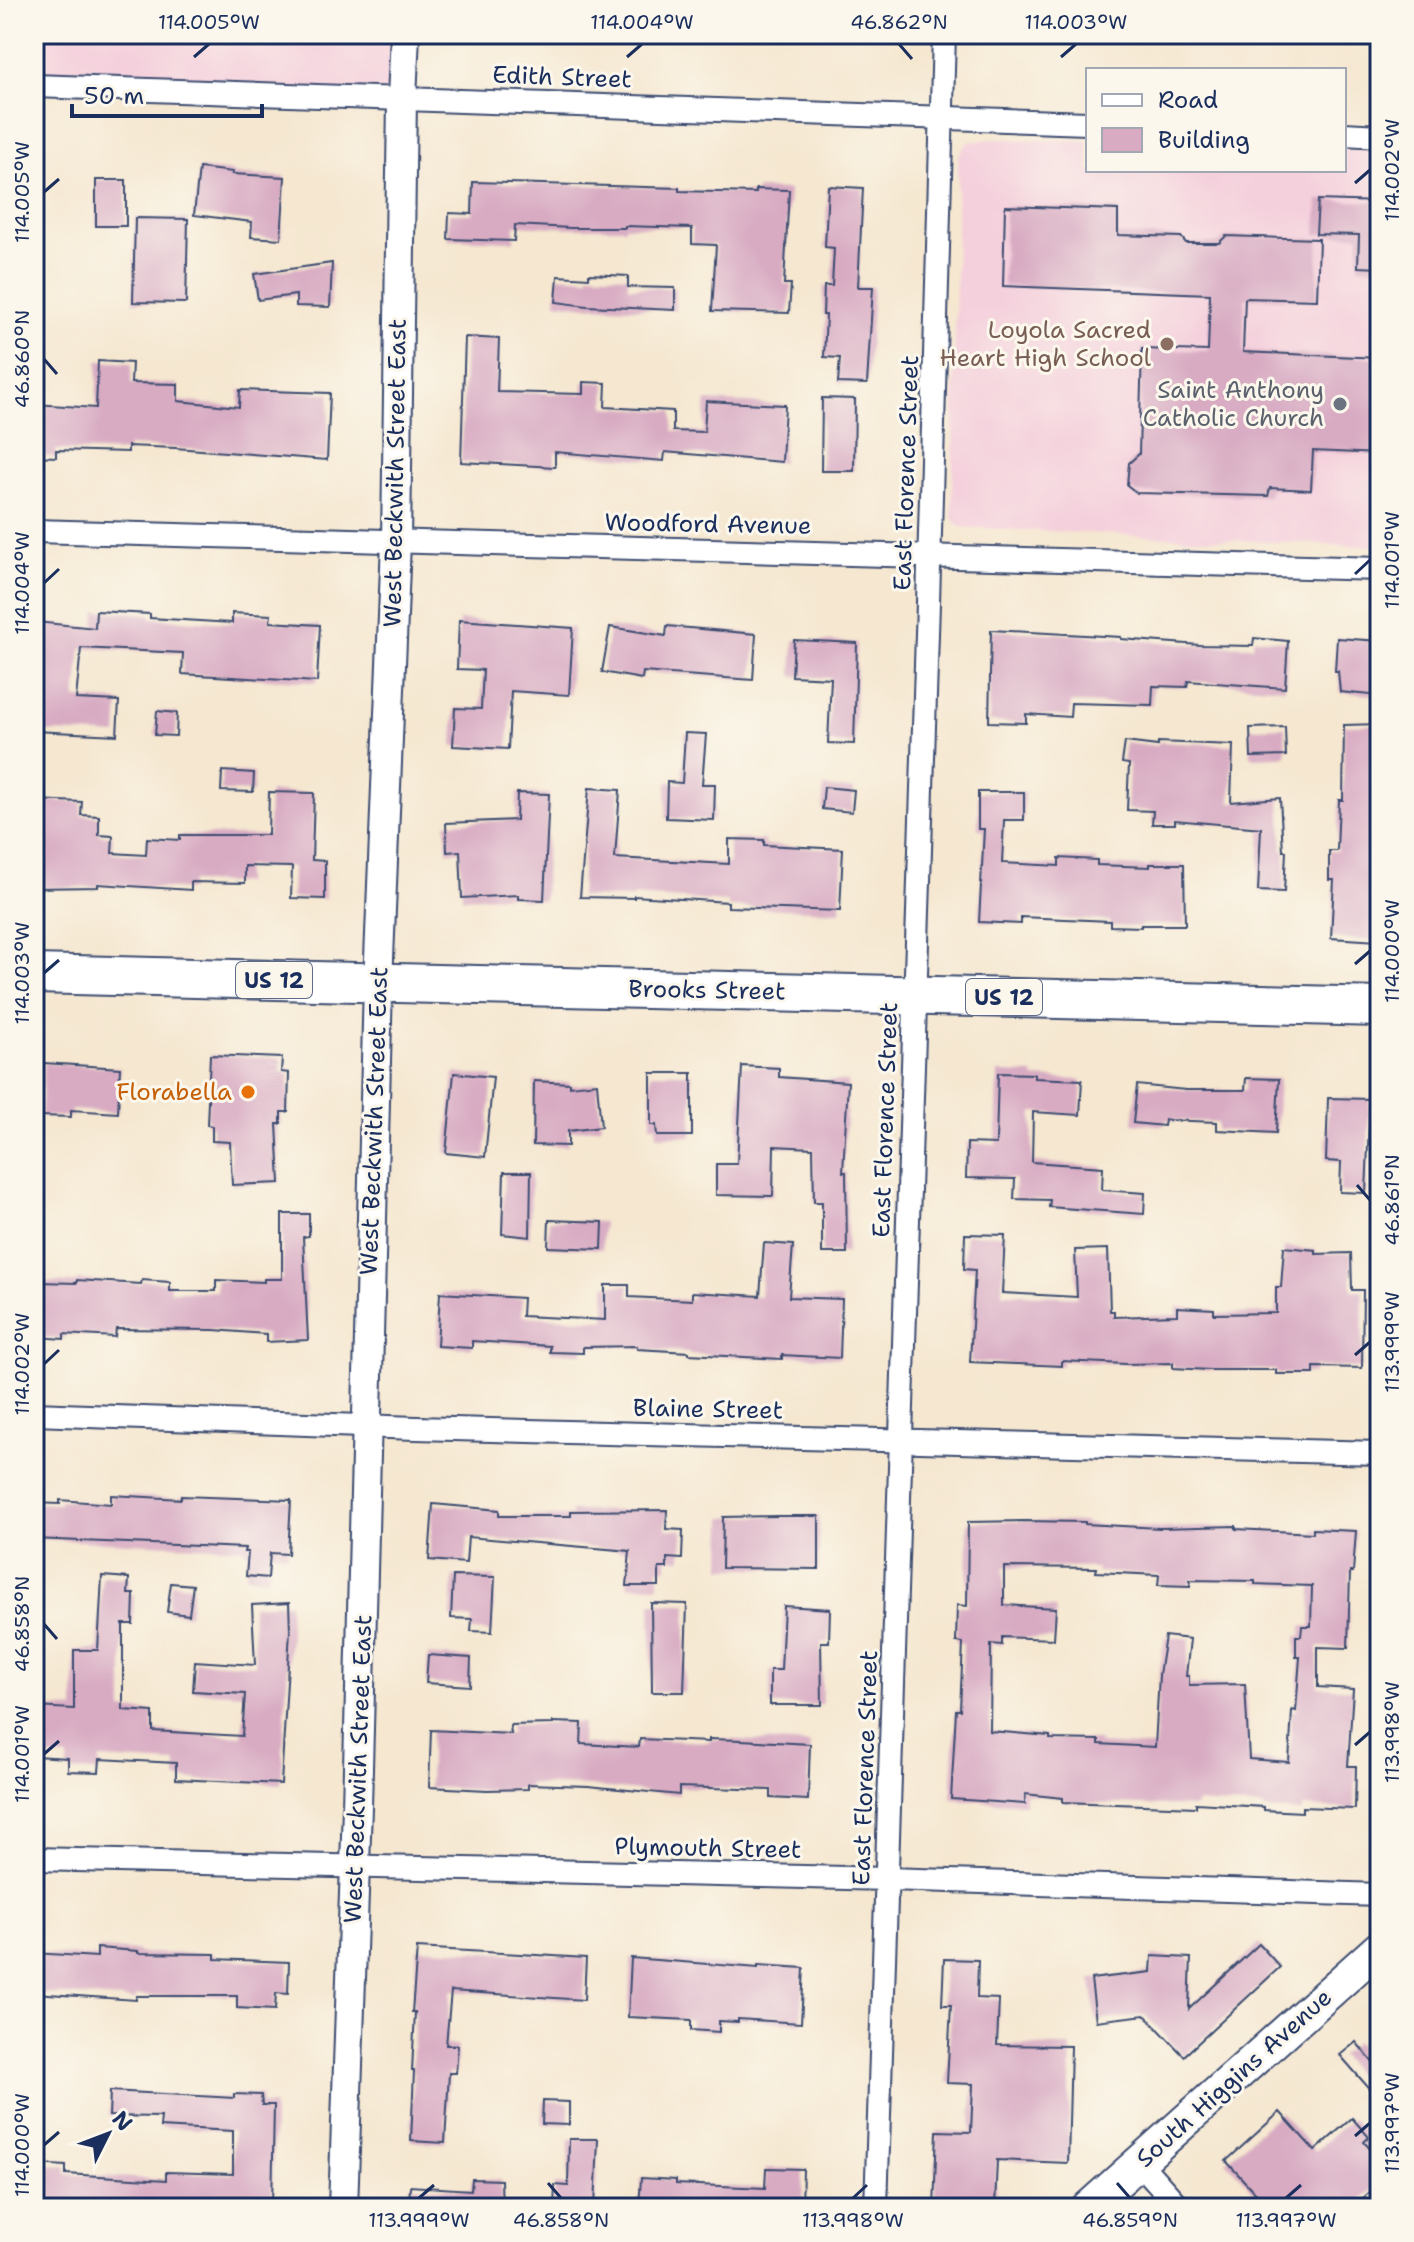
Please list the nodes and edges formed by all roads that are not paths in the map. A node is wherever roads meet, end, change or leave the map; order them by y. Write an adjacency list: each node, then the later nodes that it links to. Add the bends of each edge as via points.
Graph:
1 (405, 34): 4 (street, West Beckwith Street East)
2 (944, 34): 5 (street, East Florence Street)
3 (34, 86): 4 (street, Edith Street)
4 (402, 98): 5 (street, Edith Street); 10 (street, West Beckwith Street East)
5 (941, 117): 6 (street, Edith Street); 11 (street, East Florence Street)
6 (1086, 123)
7 (1346, 134): 8 (street)
8 (1380, 136)
9 (34, 531): 10 (street, Woodford Avenue)
10 (396, 542): 11 (street, Woodford Avenue); 14 (street, West Beckwith Street East)
11 (930, 555): 12 (street, Woodford Avenue); 15 (street, East Florence Street)
12 (1380, 569)
13 (34, 974): 14 (highway, Brooks Street / US 12)
14 (378, 983): 15 (highway, Brooks Street / US 12); 18 (street, West Beckwith Street East)
15 (914, 994): 16 (highway, Brooks Street / US 12); 19 (street, East Florence Street)
16 (1380, 1007)
17 (34, 1414): 18 (street, Blaine Street)
18 (367, 1427): 19 (street, Blaine Street); 22 (street, West Beckwith Street East)
19 (902, 1440): 20 (street, Blaine Street); 23 (street, East Florence Street)
20 (1380, 1453)
21 (34, 1859): 22 (street, Plymouth Street)
22 (355, 1865): 23 (street, Plymouth Street); 27 (street, West Beckwith Street East)
23 (888, 1879): 24 (street, Plymouth Street); 28 (street, East Florence Street)
24 (1380, 1895)
25 (1380, 1947): 26 (main road, South Higgins Avenue)
26 (1139, 2162): 29 (main road, South Higgins Avenue); 30 (street)
27 (343, 2208)
28 (876, 2208)
29 (1088, 2208)
30 (1180, 2208)

